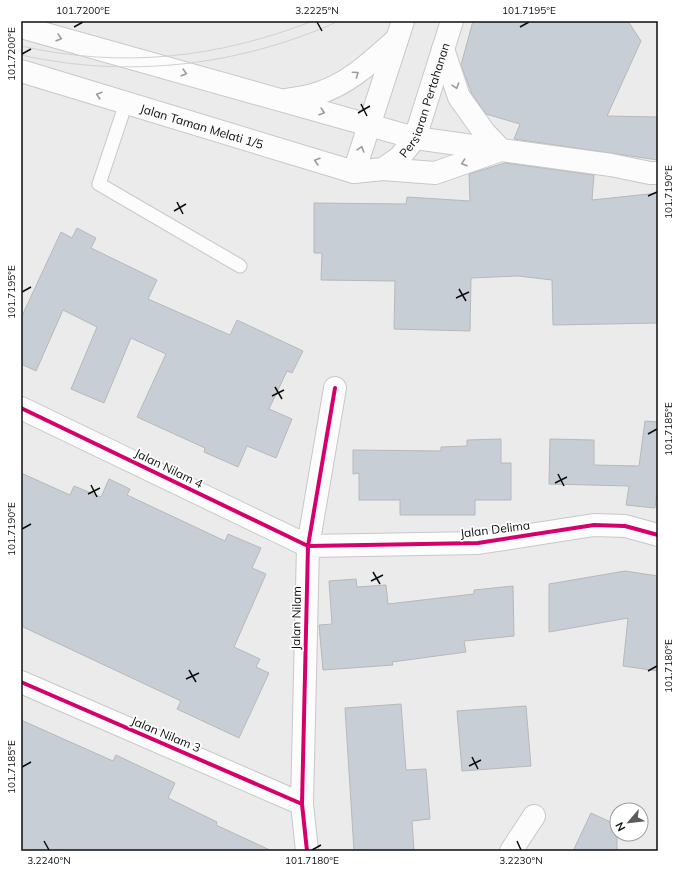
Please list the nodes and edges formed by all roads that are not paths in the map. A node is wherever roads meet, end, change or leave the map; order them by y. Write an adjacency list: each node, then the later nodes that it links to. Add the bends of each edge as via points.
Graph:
1 (452, 21): 4 (street, Persiaran Pertahanan)
2 (21, 27): 6 (street, one-way to 6)
3 (400, 30): 6 (street, one-way to 3, via 319,94 341,84 360,72); 8 (street)
4 (443, 49): 9 (street, Persiaran Pertahanan); 10 (street, one-way to 10, via 459,97 484,132)
5 (21, 71): 7 (street, Jalan Taman Melati 1/5, one-way to 5)
6 (281, 101): 8 (street, one-way to 8)
7 (126, 103): 12 (street, Jalan Taman Melati 1/5, one-way to 7); 14 (lane, via 99,184)
8 (369, 125): 9 (street); 12 (street, one-way to 8)
9 (415, 138): 10 (street); 11 (street, Persiaran Pertahanan, via 400,157)
10 (501, 150): 11 (street, Jalan Taman Melati 1/5, one-way to 11, via 436,173); 13 (street, via 611,165 650,174)
11 (383, 169): 12 (street, Jalan Taman Melati 1/5)
12 (354, 172)
13 (658, 173)
14 (240, 266)
15 (335, 388): 18 (street, Jalan Nilam)
16 (21, 408): 18 (street, Jalan Nilam 4)
17 (658, 535): 18 (street, Jalan Delima, via 625,526 594,525 478,543)
18 (308, 546): 20 (street, Jalan Nilam)
19 (21, 682): 20 (street, Jalan Nilam 3)
20 (302, 804): 22 (street, Jalan Nilam)
21 (534, 816): 23 (street)
22 (307, 851)
23 (511, 851)

